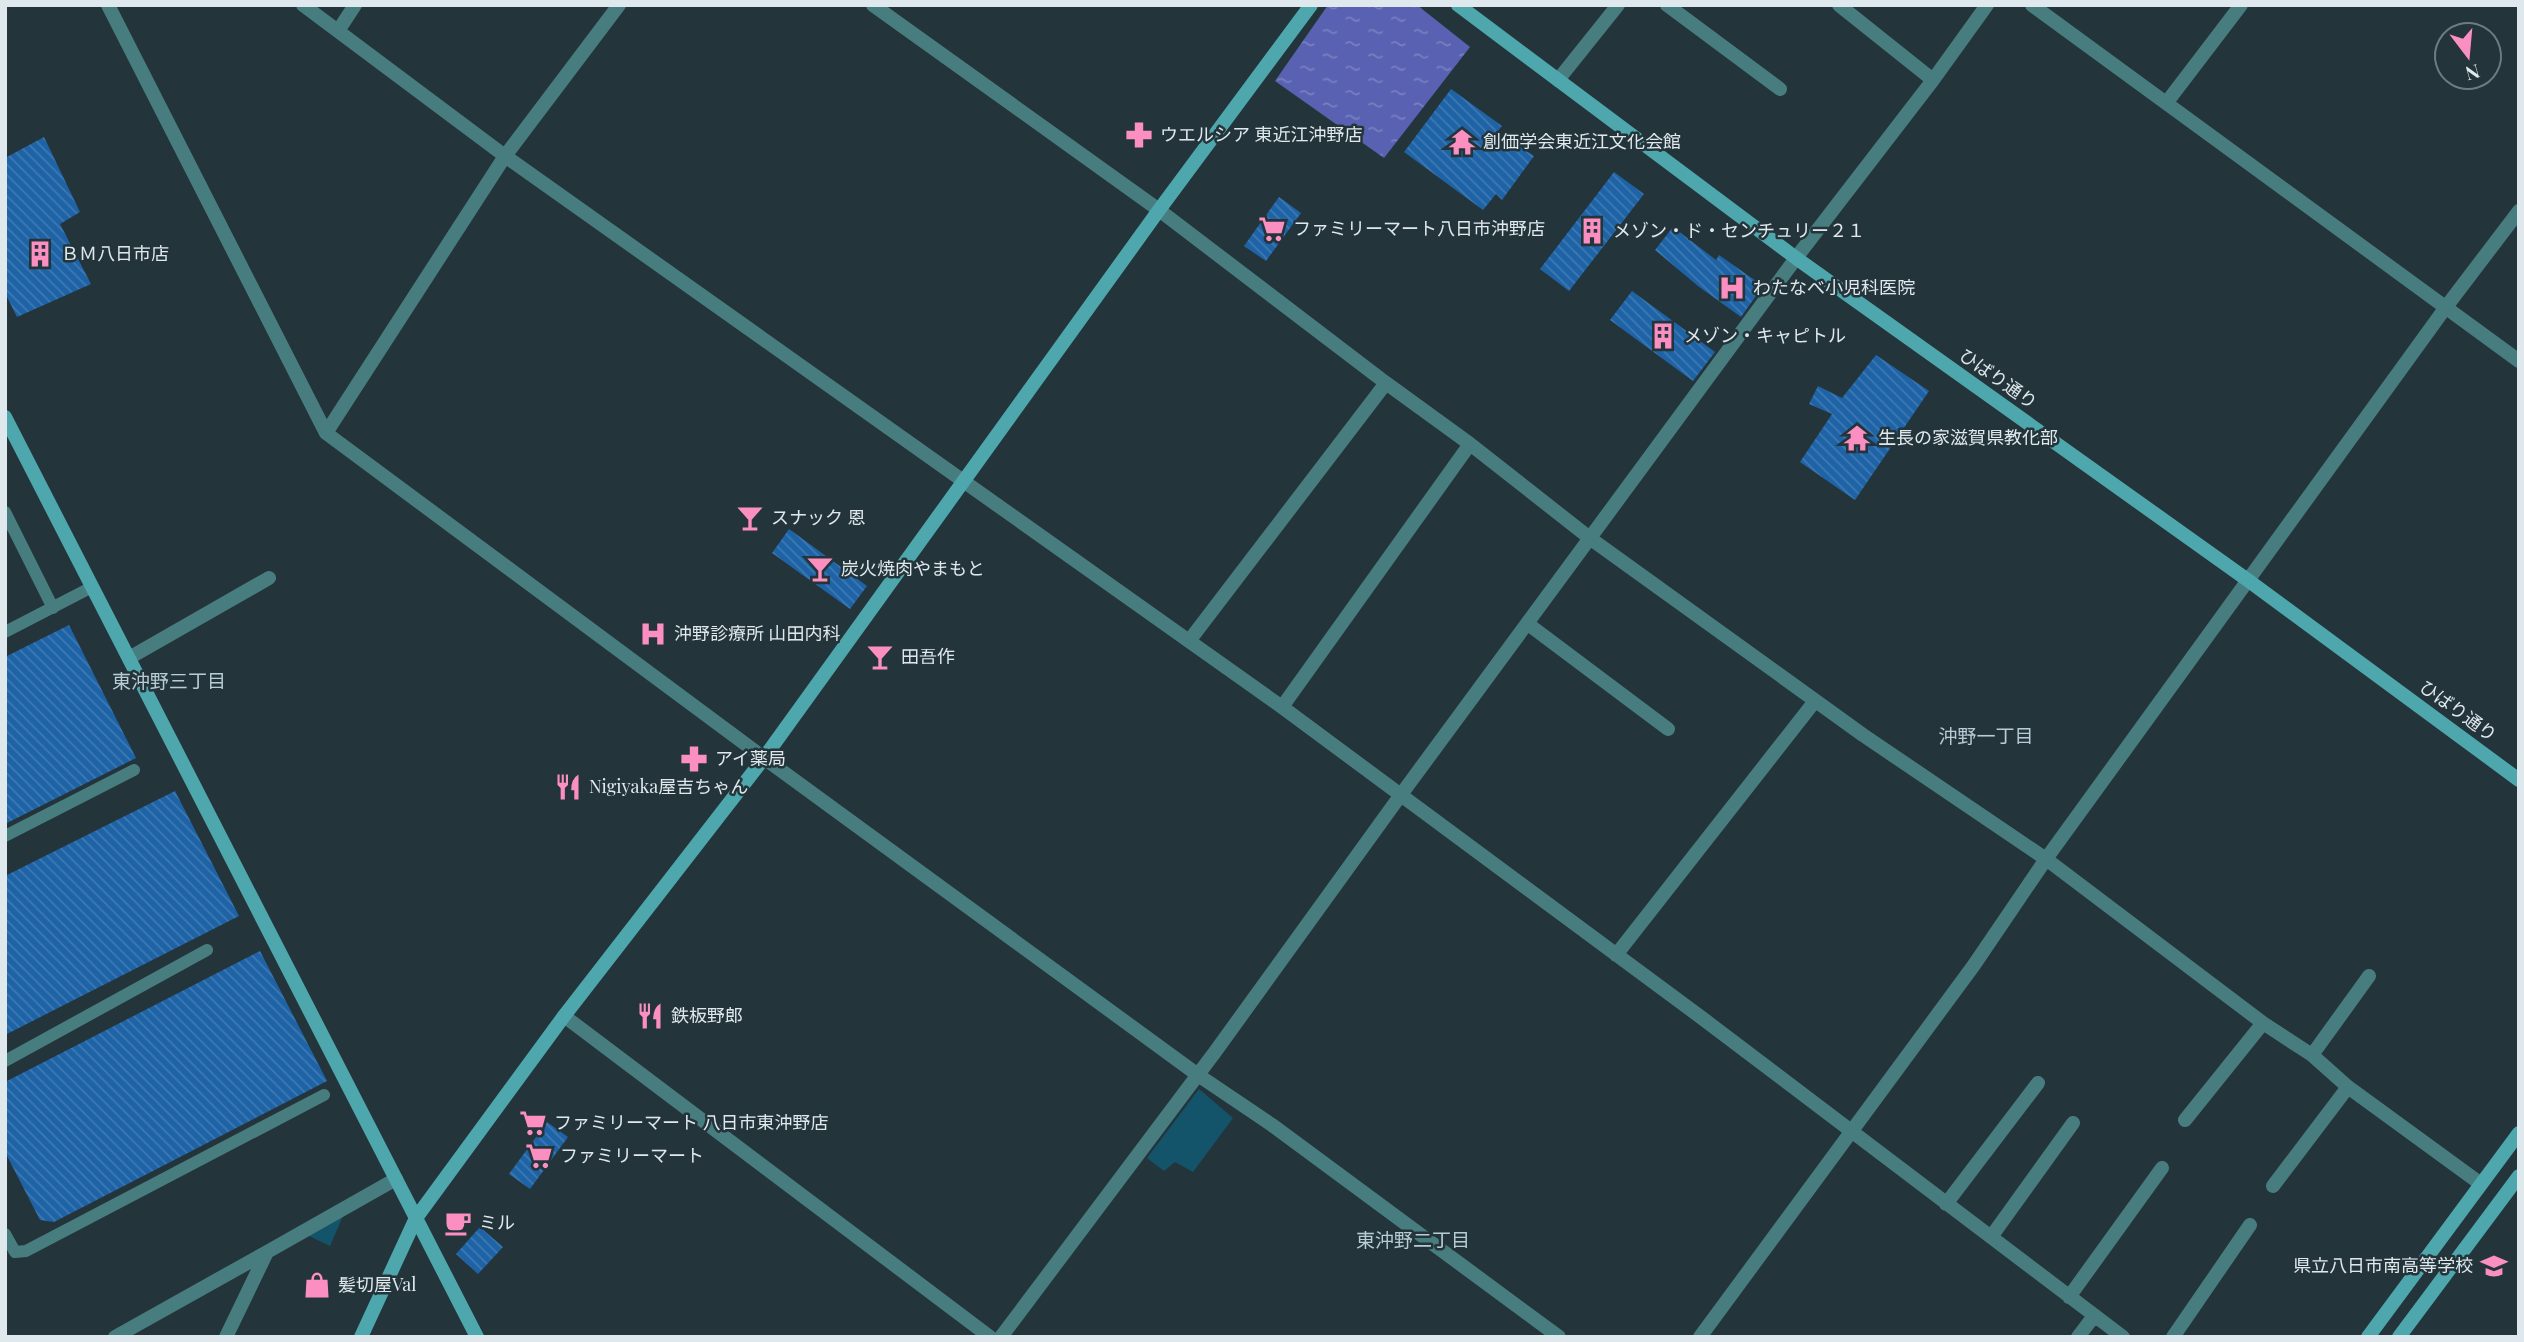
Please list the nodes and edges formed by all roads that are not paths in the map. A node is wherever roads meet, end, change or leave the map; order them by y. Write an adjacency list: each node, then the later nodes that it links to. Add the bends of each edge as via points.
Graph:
1 (108, 5): 27 (street)
2 (303, 5): 14 (street)
3 (355, 5): 14 (street)
4 (619, 5): 19 (street)
5 (873, 5): 20 (street)
6 (1311, 5): 20 (street)
7 (1458, 5): 15 (street, ひばり通り)
8 (1618, 5): 15 (street)
9 (1667, 5): 17 (street)
10 (1839, 5): 16 (street)
11 (1987, 5): 16 (street)
12 (2032, 5): 18 (street)
13 (2241, 5): 18 (street)
14 (338, 31): 19 (street)
15 (1558, 80): 22 (street, ひばり通り)
16 (1933, 80): 22 (street)
17 (1780, 89)
18 (2166, 102): 23 (street)
19 (505, 156): 27 (street); 29 (street)
20 (1159, 210): 25 (street); 29 (street)
21 (2518, 213): 23 (street)
22 (1796, 258): 31 (street); 33 (street, ひばり通り)
23 (2446, 307): 24 (street); 33 (street)
24 (2519, 361)
25 (1386, 383): 28 (street); 38 (street)
26 (5, 417): 34 (street)
27 (326, 433): 43 (street)
28 (1470, 444): 31 (street); 41 (street)
29 (963, 483): 38 (street); 43 (street)
30 (5, 512): 35 (lane)
31 (1591, 539): 36 (street); 40 (street)
32 (269, 578): 39 (street)
33 (2249, 581): 45 (street, ひばり通り); 48 (street)
34 (92, 587): 35 (lane); 39 (street)
35 (53, 607): 37 (lane)
36 (1528, 624): 42 (street); 46 (street)
37 (5, 632)
38 (1189, 642): 41 (street)
39 (129, 659): 66 (street)
40 (1815, 701): 48 (street); 50 (street)
41 (1282, 707): 46 (street)
42 (1668, 729)
43 (764, 758): 52 (street); 56 (street)
44 (134, 770): 47 (lane)
45 (2519, 780)
46 (1400, 796): 50 (street); 56 (street)
47 (5, 836)
48 (2046, 859): 53 (street); 62 (street)
49 (207, 950): 55 (lane)
50 (1616, 955): 62 (street)
51 (2369, 976): 54 (street)
52 (564, 1016): 70 (street); 81 (street)
53 (2263, 1023): 54 (street); 60 (street)
54 (2312, 1055): 58 (street)
55 (5, 1061)
56 (1198, 1075): 82 (street); 83 (street)
57 (2038, 1083): 69 (street)
58 (2348, 1087): 67 (street); 68 (street)
59 (324, 1096): 72 (lane, via 26,1251 15,1252)
60 (2185, 1120)
61 (2073, 1123): 73 (street)
62 (1852, 1132): 69 (street); 84 (street)
63 (2519, 1132): 67 (street)
64 (2162, 1168): 75 (street)
65 (2519, 1176): 89 (street)
66 (396, 1179): 70 (street); 74 (street)
67 (2481, 1184): 88 (street)
68 (2273, 1186)
69 (1946, 1204): 73 (street)
70 (416, 1218): 79 (street); 80 (street)
71 (2250, 1225): 87 (street)
72 (5, 1234)
73 (1990, 1237): 75 (street)
74 (267, 1252): 77 (street); 78 (street)
75 (2068, 1297): 76 (street)
76 (2094, 1316): 85 (street); 86 (street)
77 (115, 1337)
78 (226, 1337)
79 (361, 1337)
80 (477, 1337)
81 (990, 1337)
82 (1002, 1337)
83 (1559, 1337)
84 (1700, 1337)
85 (2078, 1337)
86 (2123, 1337)
87 (2172, 1337)
88 (2368, 1337)
89 (2399, 1337)

